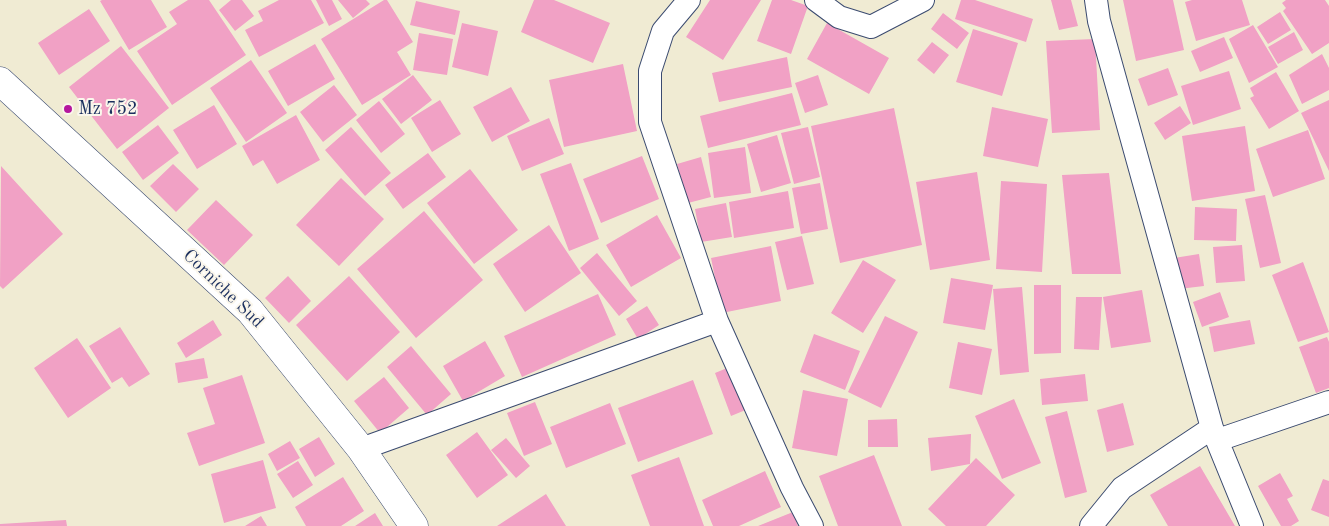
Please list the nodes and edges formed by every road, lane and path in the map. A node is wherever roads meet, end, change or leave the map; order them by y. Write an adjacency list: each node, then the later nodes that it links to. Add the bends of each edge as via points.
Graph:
1 (688, 0): 6 (street, via 663,31 650,71 650,122)
2 (816, 0): 3 (street, via 839,17 871,27)
3 (923, 0)
4 (1096, 0): 8 (street, via 1099,21)
5 (0, 81): 9 (main road, Corniche Sud, via 250,311)
6 (717, 321): 9 (street); 11 (street)
7 (1329, 402): 8 (street)
8 (1215, 434): 12 (street, via 1122,488); 13 (street)
9 (361, 449): 10 (main road, Corniche Sud)
10 (414, 526)
11 (812, 526)
12 (1091, 526)
13 (1252, 526)

